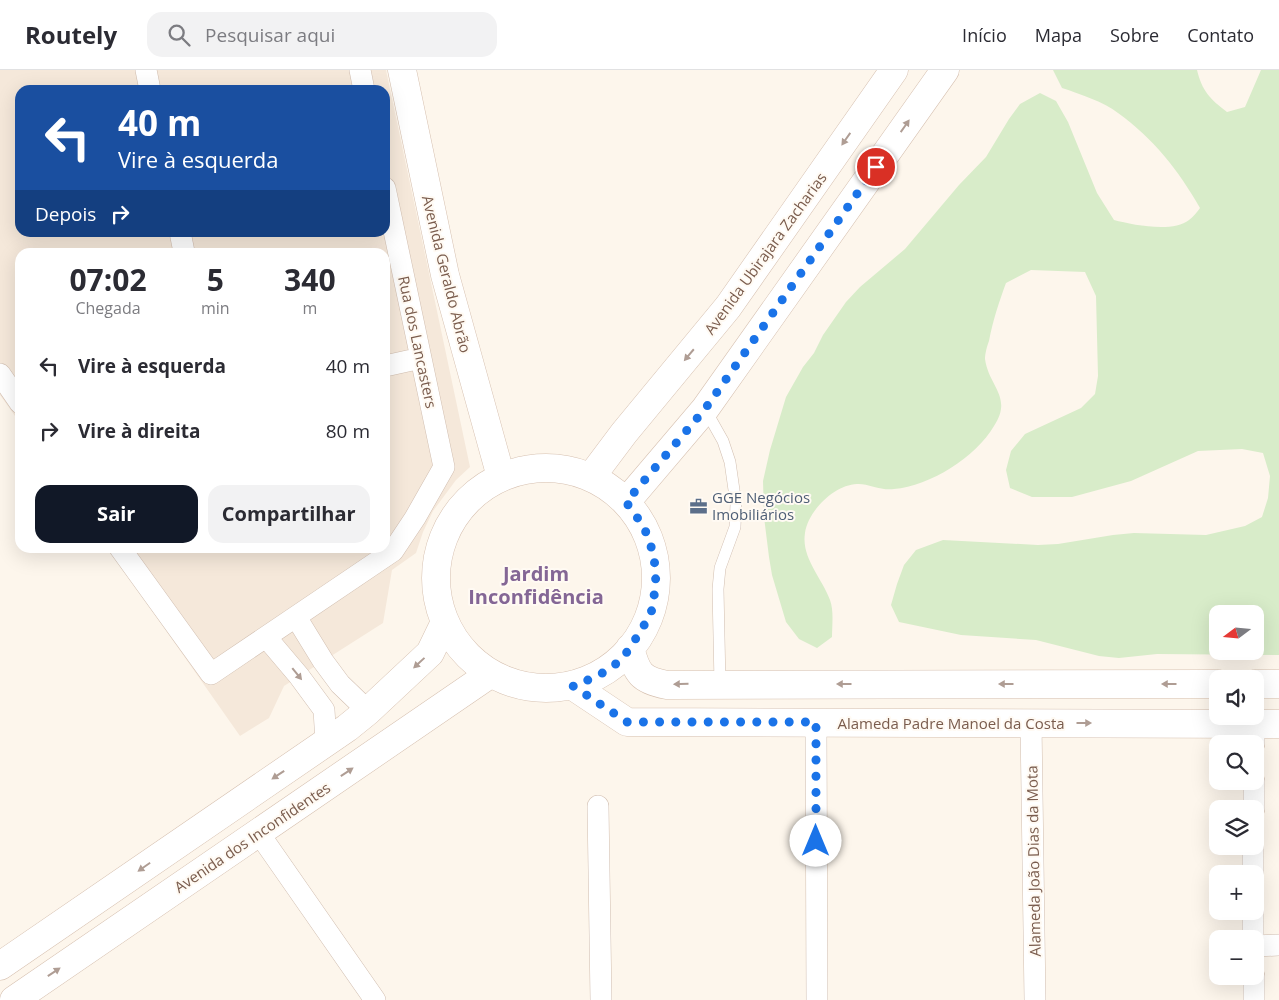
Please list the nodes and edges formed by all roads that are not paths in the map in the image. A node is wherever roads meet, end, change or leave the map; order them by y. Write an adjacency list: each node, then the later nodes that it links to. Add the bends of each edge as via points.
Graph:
1 (146, 70): 6 (street)
2 (360, 70): 7 (street)
3 (402, 70): 14 (main road, Avenida Geraldo Abrão, via 445,275)
4 (894, 70): 15 (main road, Avenida Ubirajara Zacharias, one-way to 15, via 728,308)
5 (945, 70): 13 (main road, one-way to 5)
6 (149, 85)
7 (363, 85)
8 (390, 212): 9 (street, Rua dos Lancasters)
9 (421, 358): 10 (street); 17 (street, Rua dos Lancasters, via 444,467 415,518)
10 (390, 365)
11 (0, 374): 12 (street)
12 (15, 396)
13 (705, 409): 16 (main road); 25 (lane, via 723,441 730,462 736,504 735,527 720,568 718,589)
14 (501, 477): 15 (main road, via 530,468 561,468); 21 (main road, via 472,496 450,522 438,554 436,589)
15 (591, 477): 16 (main road)
16 (626, 502): 23 (main road, via 644,527 654,555 656,584 651,614)
17 (390, 552)
18 (124, 553): 22 (street, via 211,674)
19 (389, 553): 20 (street, Rua dos Lancasters)
20 (296, 617): 22 (street); 28 (street, via 340,684)
21 (445, 622): 24 (main road, via 464,652); 28 (main road, one-way to 28, via 430,653)
22 (266, 637): 32 (street, one-way to 32, via 324,710)
23 (630, 648): 25 (main road, one-way to 23, via 667,685 649,681 635,668); 27 (main road, via 620,661 598,676)
24 (490, 674): 27 (main road, via 516,685 545,689); 35 (main road, Avenida dos Inconfidentes, one-way to 24)
25 (720, 684): 26 (main road, one-way to 25)
26 (1209, 684)
27 (573, 686): 30 (main road, Alameda Padre Manoel da Costa, via 627,722)
28 (368, 711): 32 (main road)
29 (1209, 711): 31 (main road, Alameda Padre Manoel da Costa, one-way to 29)
30 (816, 722): 31 (main road, Alameda Padre Manoel da Costa); 43 (street)
31 (1031, 723): 44 (street, Alameda João Dias da Mota)
32 (326, 742): 33 (main road, one-way to 33)
33 (238, 802): 35 (main road); 38 (main road, one-way to 38)
34 (598, 806): 42 (street)
35 (258, 832): 40 (main road, Avenida dos Inconfidentes, one-way to 35); 41 (street)
36 (1279, 945): 37 (street)
37 (1264, 946)
38 (0, 966)
39 (1254, 985): 45 (street)
40 (14, 1000)
41 (375, 1000)
42 (601, 1000)
43 (817, 1000)
44 (1035, 1000)
45 (1254, 1000)

